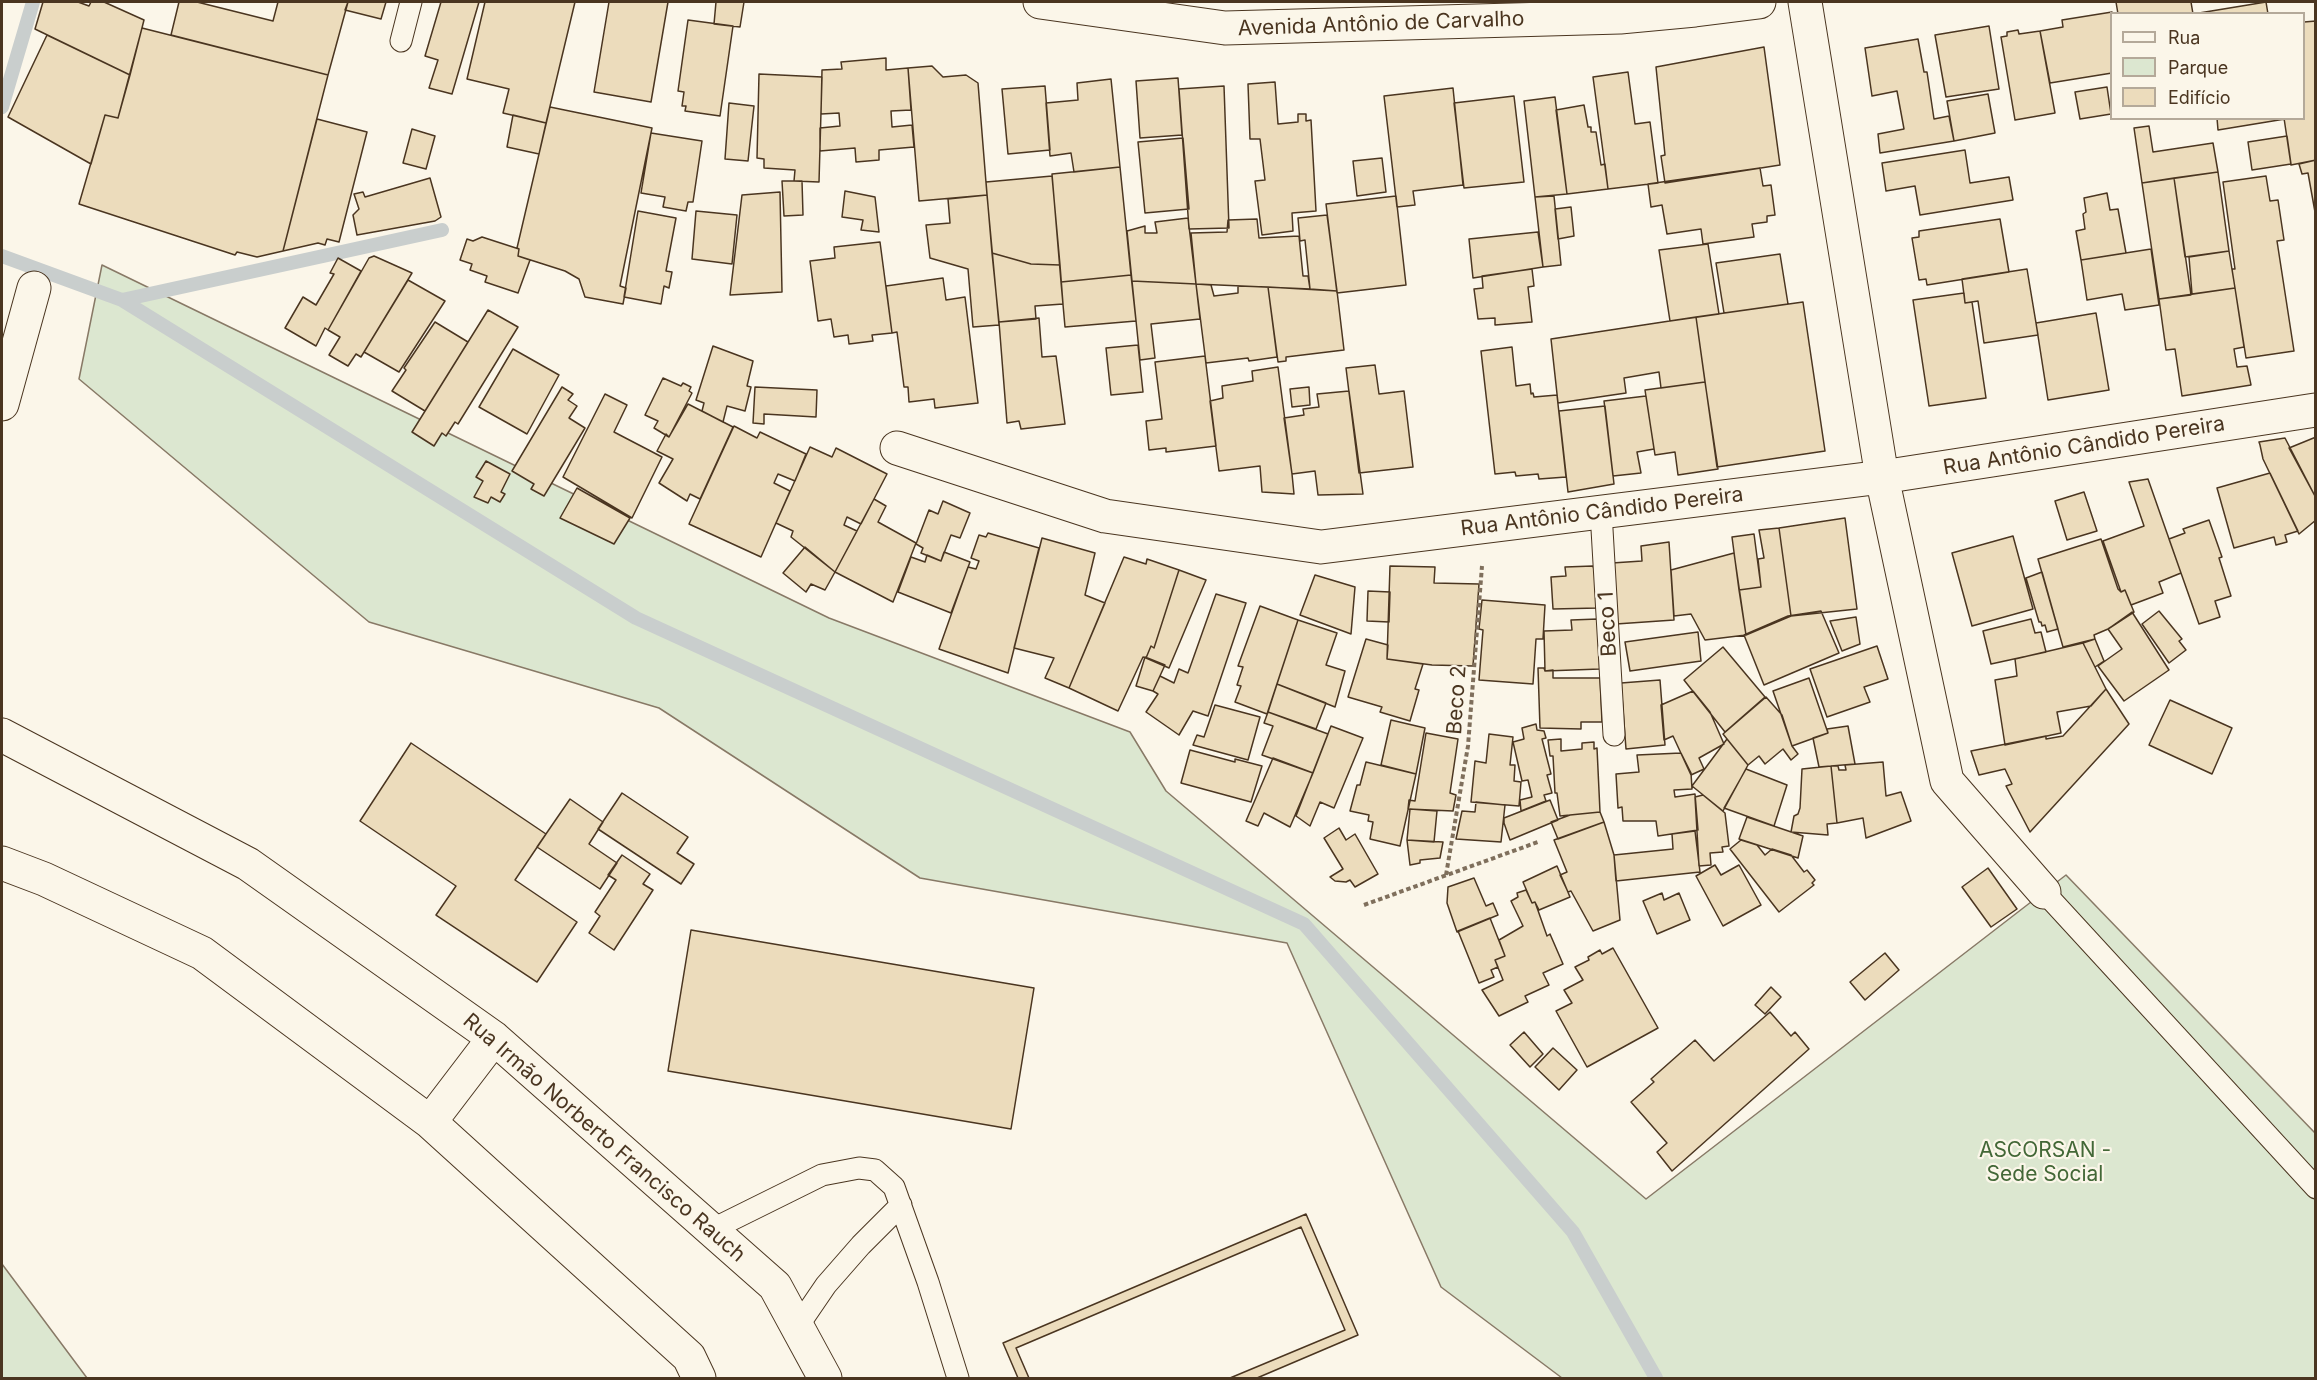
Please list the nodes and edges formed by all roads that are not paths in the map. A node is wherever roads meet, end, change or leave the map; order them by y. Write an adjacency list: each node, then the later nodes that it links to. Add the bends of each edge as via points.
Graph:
1 (411, 2): 6 (lane)
2 (1040, 2): 5 (street, Avenida Antônio de Carvalho, via 1225,28 1620,17)
3 (1759, 2): 5 (street, Avenida Antônio de Carvalho)
4 (1805, 2): 11 (street)
5 (1709, 5)
6 (401, 41)
7 (34, 288): 8 (street)
8 (2, 404)
9 (2315, 410): 11 (street, Rua Antônio Cândido Pereira)
10 (897, 448): 12 (street, Rua Antônio Cândido Pereira, via 1105,516 1321,547)
11 (1882, 477): 12 (street, Rua Antônio Cândido Pereira); 16 (street, via 1947,781)
12 (1601, 512): 14 (lane, Beco 1)
13 (2, 735): 17 (street, Rua Irmão Norberto Francisco Rauch, via 248,864)
14 (1614, 735)
15 (2, 862): 18 (street, via 202,953)
16 (2043, 892): 19 (lane)
17 (494, 1038): 18 (street); 21 (street, Rua Irmão Norberto Francisco Rauch)
18 (430, 1122): 23 (street, via 689,1357)
19 (2316, 1188)
20 (901, 1206): 21 (lane, via 894,1187 885,1178 875,1170 859,1168 822,1175); 22 (lane, via 826,1284); 25 (lane)
21 (711, 1230): 22 (street, Rua Irmão Norberto Francisco Rauch, via 776,1286)
22 (798, 1326): 24 (street, Rua Irmão Norberto Francisco Rauch)
23 (699, 1378)
24 (825, 1378)
25 (958, 1378)

